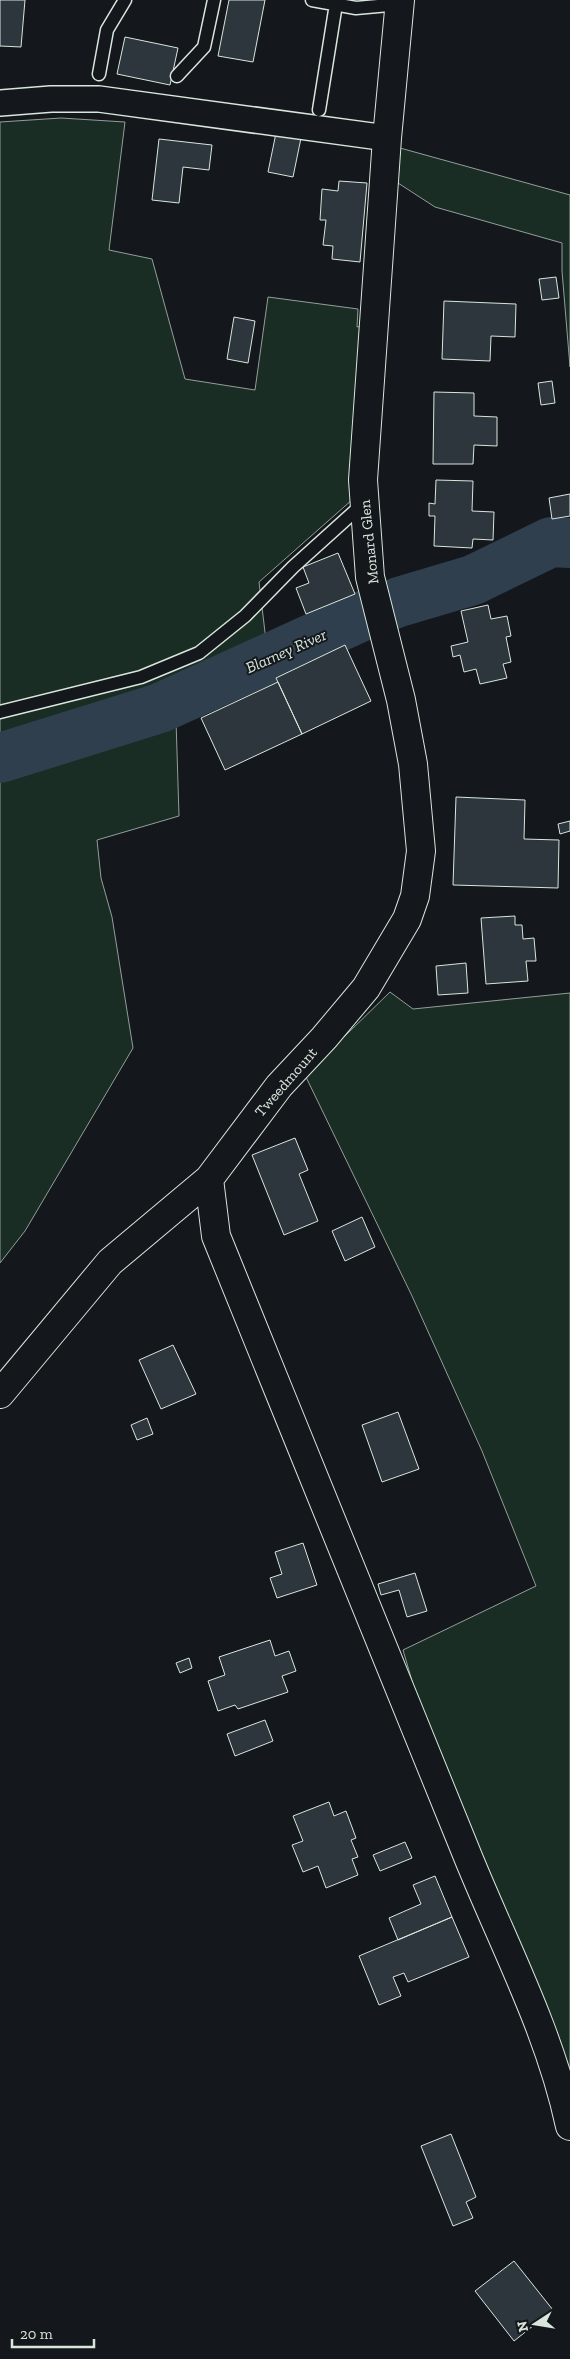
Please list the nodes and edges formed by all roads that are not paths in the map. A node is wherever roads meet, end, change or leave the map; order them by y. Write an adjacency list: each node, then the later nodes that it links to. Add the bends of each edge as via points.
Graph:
1 (125, 0): 6 (lane, via 107,30)
2 (214, 0): 7 (lane, via 204,47)
3 (312, 0): 5 (lane)
4 (400, 2): 5 (lane, via 356,8); 10 (street, Monard Glen)
5 (336, 4): 9 (lane)
6 (99, 74)
7 (176, 76)
8 (0, 103): 10 (street, via 99,98)
9 (319, 110)
10 (387, 138): 11 (street, Monard Glen, via 362,480)
11 (364, 503): 12 (lane, via 294,566 245,616 199,653 141,677); 13 (street, Monard Glen, via 370,577 413,764 422,851 415,896 407,919)
12 (0, 712)
13 (366, 988): 14 (street, Tweedmount, via 279,1086)
14 (209, 1178): 15 (street, Tweedmount, via 110,1262); 16 (street, via 216,1236 465,1848 511,1952 553,2059)
15 (0, 1394)
16 (570, 2126)

